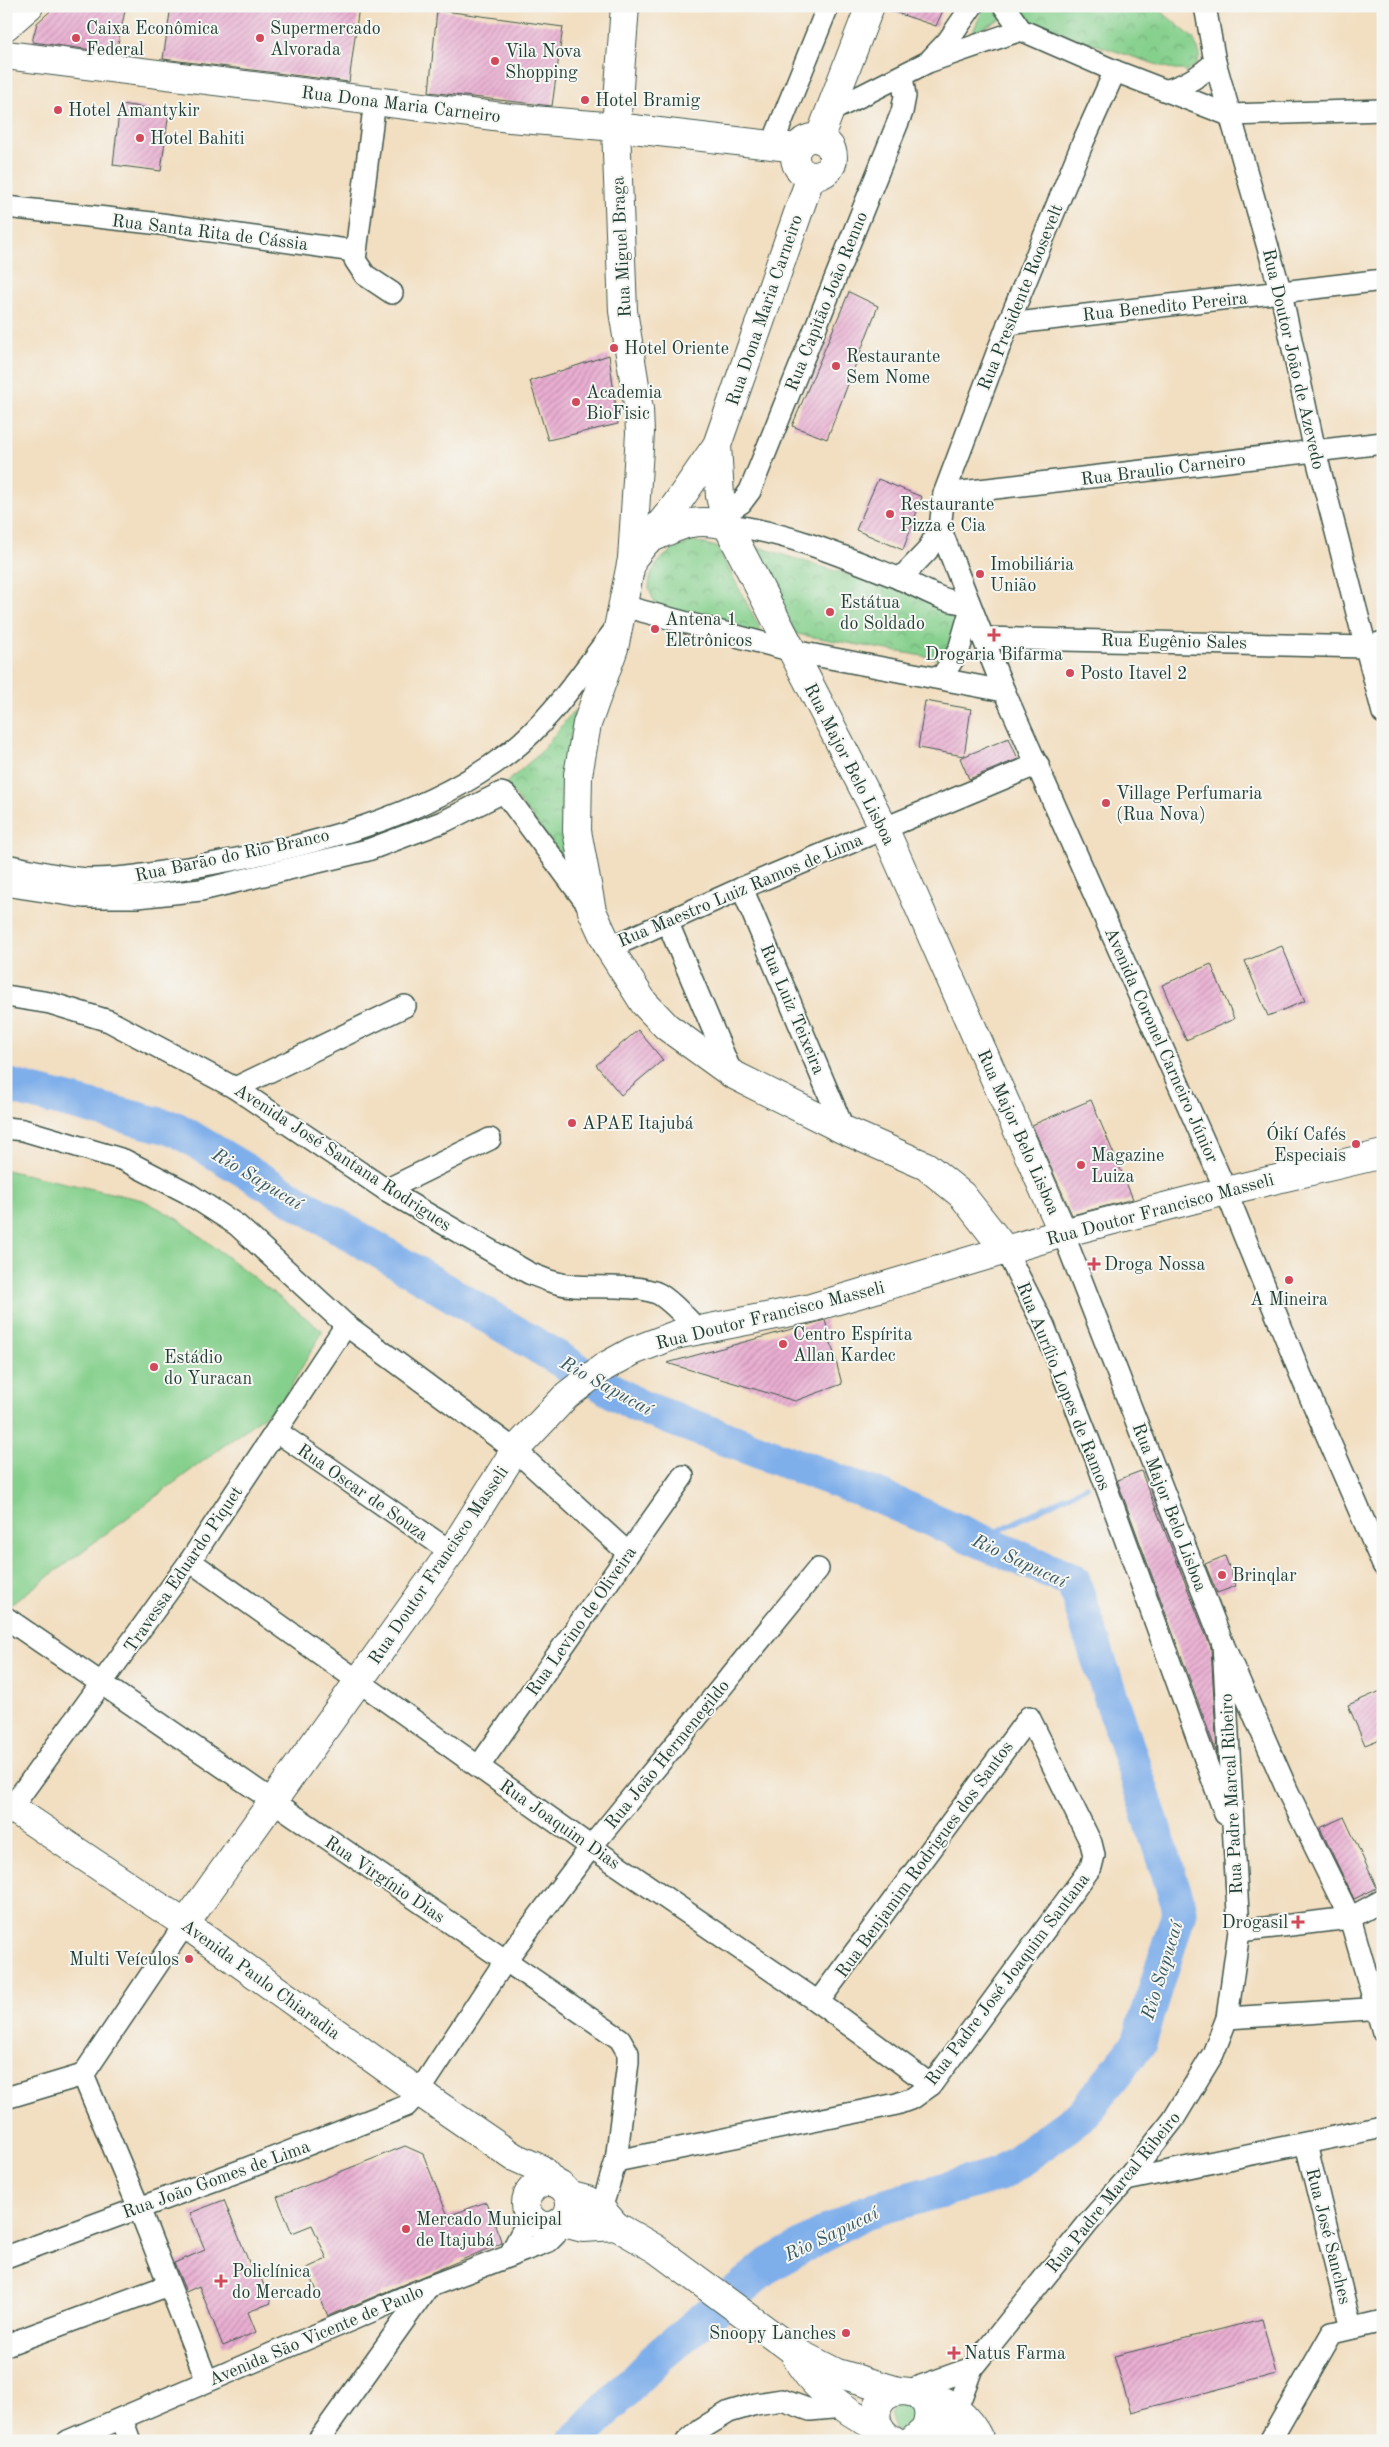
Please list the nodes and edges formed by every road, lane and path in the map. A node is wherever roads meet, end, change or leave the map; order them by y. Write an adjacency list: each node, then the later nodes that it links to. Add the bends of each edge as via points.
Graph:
1 (29, 6): 9 (main road)
2 (625, 6): 22 (main road, Rua Miguel Braga)
3 (828, 6): 23 (street)
4 (870, 6): 20 (main road)
5 (972, 6): 13 (street, via 948,41)
6 (1004, 6): 11 (street)
7 (1193, 6): 10 (street)
8 (1205, 6): 10 (street, Rua Doutor João de Azevedo)
9 (6, 26)
10 (1210, 28): 14 (street, Rua Doutor João de Azevedo)
11 (1021, 30): 13 (street); 15 (street)
12 (6, 55): 18 (main road, Rua Dona Maria Carneiro)
13 (928, 62): 16 (street)
14 (1215, 62): 17 (street, via 1200,76); 21 (street, Rua Doutor João de Azevedo)
15 (1115, 70): 17 (street); 29 (street, Rua Presidente Roosevelt)
16 (902, 76): 20 (street); 34 (street, Rua Capitão João Renno, via 905,96 902,112 750,491)
17 (1168, 90): 21 (street)
18 (375, 100): 22 (main road, Rua Dona Maria Carneiro, via 510,118); 25 (street)
19 (1383, 110): 21 (street)
20 (829, 112): 23 (main road)
21 (1229, 115): 28 (street, Rua Doutor João de Azevedo)
22 (616, 127): 23 (main road, Rua Dona Maria Carneiro); 36 (main road, Rua Miguel Braga, via 623,311 639,410)
23 (796, 144): 31 (main road, Rua Dona Maria Carneiro, via 829,146 833,158 824,174 811,176)
24 (6, 207): 25 (street, Rua Santa Rita de Cássia, via 161,224)
25 (354, 251): 27 (street, via 355,260 365,275)
26 (1383, 280): 28 (street, Rua Benedito Pereira)
27 (392, 293)
28 (1281, 293): 29 (street, Rua Benedito Pereira); 32 (street, Rua Doutor João de Azevedo)
29 (1008, 324): 33 (street, Rua Presidente Roosevelt)
30 (1383, 443): 32 (street, Rua Braulio Carneiro)
31 (717, 445): 34 (main road, Rua Dona Maria Carneiro, via 720,496); 36 (main road, Rua Dona Maria Carneiro)
32 (1315, 451): 33 (street, Rua Braulio Carneiro); 41 (street, Rua Doutor João de Azevedo)
33 (944, 494): 35 (street, Rua Presidente Roosevelt)
34 (726, 519): 36 (main road, via 689,523); 37 (street, via 786,535); 42 (main road, Rua Major Belo Lisboa)
35 (940, 528): 37 (street, via 927,551); 38 (street, Avenida Coronel Carneiro Júnior)
36 (640, 550): 39 (main road, Rua Miguel Braga)
37 (900, 578): 38 (street, via 952,602)
38 (970, 606): 40 (street, Avenida Coronel Carneiro Júnior); 44 (street, via 959,650)
39 (622, 615): 42 (street); 49 (street, Rua Barão do Rio Branco, via 556,706 512,751 463,784 391,816 309,843 138,877 90,879); 52 (main road, Rua Miguel Braga, via 587,724 578,775 577,831)
40 (983, 638): 41 (street, Rua Eugênio Sales); 45 (street, Avenida Coronel Carneiro Júnior)
41 (1374, 644): 43 (street, Rua Doutor João de Azevedo)
42 (793, 652): 44 (street); 48 (main road, Rua Major Belo Lisboa)
43 (1378, 672): 46 (street, Rua Doutor João de Azevedo)
44 (942, 678): 45 (street)
45 (1004, 691): 47 (street, Avenida Coronel Carneiro Júnior)
46 (1383, 713)
47 (1038, 764): 48 (street, Rua Maestro Luiz Ramos de Lima); 64 (street, Avenida Coronel Carneiro Júnior)
48 (884, 828): 51 (street, Rua Maestro Luiz Ramos de Lima); 65 (main road, Rua Major Belo Lisboa)
49 (6, 865)
50 (6, 885): 52 (street, Rua Barão do Rio Branco, via 84,897 137,897 201,890 368,850 445,821 496,794 506,795)
51 (742, 888): 53 (street, Rua Maestro Luiz Ramos de Lima); 60 (street, Rua Luiz Teixeira)
52 (592, 912): 54 (main road, Rua Aurílio Lopes de Ramos)
53 (667, 921): 54 (street, Rua Maestro Luiz Ramos de Lima); 57 (street)
54 (609, 948): 57 (main road, Rua Aurílio Lopes de Ramos, via 644,1004 667,1027)
55 (6, 996): 58 (street, Avenida José Santana Rodrigues, via 50,1003 108,1021)
56 (405, 1006): 58 (street)
57 (732, 1074): 60 (main road, Rua Aurílio Lopes de Ramos)
58 (235, 1088): 63 (street, Avenida José Santana Rodrigues)
59 (6, 1128): 67 (street, via 23,1130 124,1160 186,1192 237,1225)
60 (844, 1130): 66 (main road, Rua Aurílio Lopes de Ramos, via 926,1166 962,1195)
61 (490, 1139): 63 (street)
62 (1383, 1154): 64 (main road, Rua Doutor Francisco Masseli)
63 (386, 1190): 68 (street, Avenida José Santana Rodrigues, via 549,1282 644,1290 657,1294 670,1302)
64 (1226, 1191): 65 (main road, Rua Doutor Francisco Masseli); 75 (street, Avenida Coronel Carneiro Júnior)
65 (1063, 1234): 66 (main road, Rua Doutor Francisco Masseli); 78 (street, Rua Major Belo Lisboa)
66 (1006, 1251): 68 (main road, Rua Doutor Francisco Masseli, via 811,1308); 85 (street, Rua Aurílio Lopes de Ramos, via 1044,1326 1095,1456)
67 (346, 1325): 69 (street, Travessa Eduardo Piquet); 70 (street)
68 (687, 1333): 70 (main road, Rua Doutor Francisco Masseli, via 633,1351 604,1368 567,1395)
69 (276, 1431): 72 (street, Rua Oscar de Souza); 74 (street, Travessa Eduardo Piquet)
70 (515, 1450): 72 (main road, Rua Doutor Francisco Masseli); 73 (street)
71 (683, 1476): 73 (street, Rua Levino de Oliveira)
72 (451, 1552): 79 (main road, Rua Doutor Francisco Masseli)
73 (628, 1553): 82 (street, Rua Levino de Oliveira)
74 (190, 1561): 79 (street, Rua Joaquim Dias); 80 (street, Travessa Eduardo Piquet)
75 (1383, 1565)
76 (818, 1569): 86 (street, Rua João Hermenegildo)
77 (6, 1618): 80 (street, Rua Virgínio Dias)
78 (1223, 1644): 85 (street, Rua Padre Marcal Ribeiro); 88 (street, Rua Major Belo Lisboa, via 1288,1792)
79 (360, 1681): 82 (street, Rua Joaquim Dias); 83 (main road, Rua Doutor Francisco Masseli)
80 (102, 1685): 83 (street, Rua Virgínio Dias); 84 (street, Travessa Eduardo Piquet)
81 (1029, 1717): 92 (street, Rua Benjamim Rodrigues dos Santos); 97 (street, Rua Padre José Joaquim Santana, via 1091,1843 1094,1856 1091,1867)
82 (479, 1766): 86 (street, Rua Joaquim Dias)
83 (273, 1803): 89 (main road, Rua Doutor Francisco Masseli); 91 (street, Rua Virgínio Dias)
84 (8, 1809): 89 (main road, Avenida Paulo Chiaradia)
85 (1232, 1833): 90 (street, Rua Padre Marcal Ribeiro)
86 (592, 1847): 91 (street, Rua João Hermenegildo); 92 (street, Rua Joaquim Dias)
87 (1383, 1900): 88 (street)
88 (1350, 1918): 90 (street); 93 (street, Rua Major Belo Lisboa)
89 (186, 1924): 96 (street); 98 (main road, Avenida Paulo Chiaradia)
90 (1239, 1931): 94 (street, Rua Padre Marcal Ribeiro)
91 (505, 1961): 98 (street, Rua João Hermenegildo); 103 (street, Rua Virgínio Dias, via 625,2045 628,2062)
92 (818, 2002): 97 (street, Rua Joaquim Dias)
93 (1379, 2009): 94 (street); 95 (street, Rua Major Belo Lisboa)
94 (1227, 2018): 104 (street, Rua Padre Marcal Ribeiro, via 1213,2054 1173,2120)
95 (1383, 2032)
96 (83, 2075): 99 (street); 107 (street)
97 (931, 2085): 103 (street, Rua Padre José Joaquim Santana, via 913,2098 897,2104)
98 (419, 2092): 102 (main road, Avenida Paulo Chiaradia); 107 (street, Rua João Gomes de Lima, via 406,2106 394,2112)
99 (6, 2098)
100 (1383, 2127): 101 (street)
101 (1306, 2144): 104 (street); 115 (street, Rua José Sanches)
102 (514, 2157): 105 (main road, Avenida Paulo Chiaradia, via 541,2169); 106 (main road)
103 (616, 2161): 108 (street, Rua Virgínio Dias)
104 (1126, 2180): 118 (street, Rua Padre Marcal Ribeiro)
105 (560, 2189): 106 (main road, via 538,2184); 108 (main road, Avenida Paulo Chiaradia, via 587,2200); 109 (main road, via 570,2206 567,2215)
106 (529, 2206): 109 (main road, via 542,2225); 111 (street)
107 (139, 2208): 110 (street, Rua João Gomes de Lima); 112 (street)
108 (608, 2217): 109 (main road, via 583,2228); 117 (main road, Avenida Paulo Chiaradia)
109 (558, 2223): 111 (street, Avenida São Vicente de Paulo, via 555,2235 549,2241)
110 (6, 2256)
111 (509, 2256): 113 (street, Avenida São Vicente de Paulo)
112 (169, 2285): 116 (street); 120 (street)
113 (428, 2287): 120 (street, Avenida São Vicente de Paulo); 129 (street)
114 (1383, 2321): 115 (street)
115 (1351, 2328): 132 (street, via 1332,2334)
116 (6, 2345)
117 (792, 2350): 119 (main road); 121 (main road, via 838,2373)
118 (972, 2368): 121 (street); 124 (street, Rua Padre Marcal Ribeiro)
119 (810, 2377): 122 (street); 123 (main road)
120 (207, 2381): 125 (street, Avenida São Vicente de Paulo)
121 (909, 2393): 124 (main road, via 936,2397); 126 (main road, via 928,2411 928,2423); 126 (main road, via 889,2394 881,2401 877,2420)
122 (782, 2400): 123 (street, via 810,2410); 130 (street, via 728,2412)
123 (843, 2407): 126 (main road)
124 (956, 2411): 126 (street, Rua Padre Marcal Ribeiro); 131 (main road, via 972,2426)
125 (122, 2419): 127 (street, Avenida São Vicente de Paulo); 128 (street)
126 (913, 2437)
127 (68, 2441)
128 (130, 2441)
129 (318, 2441)
130 (688, 2441)
131 (980, 2441)
132 (1270, 2441)

